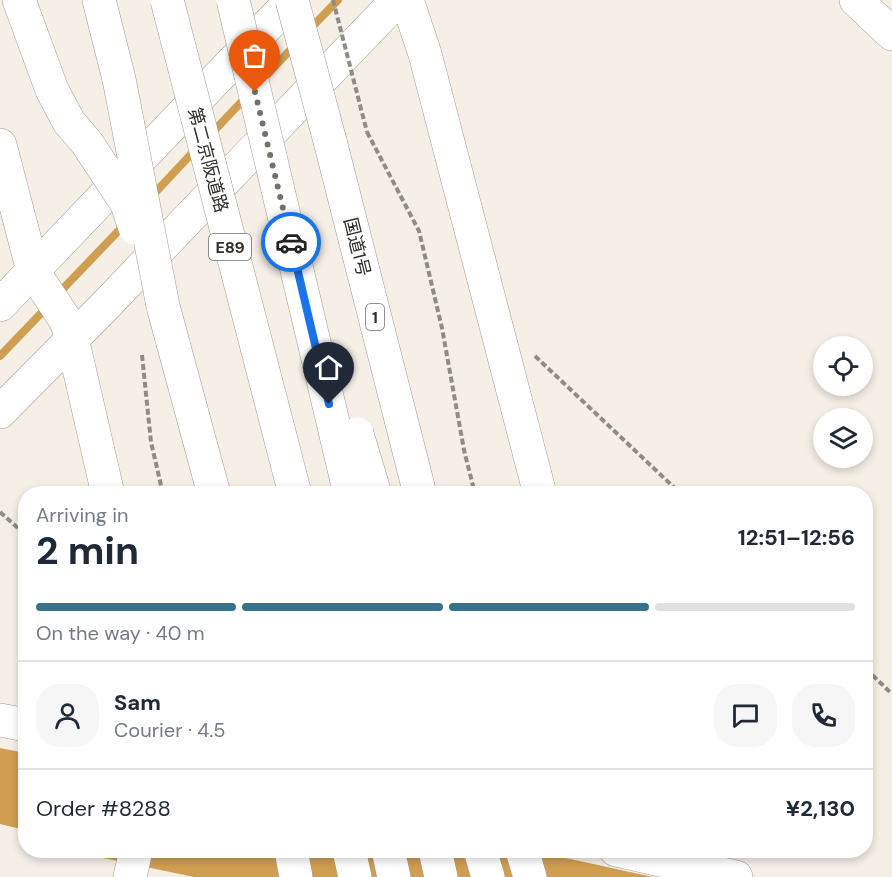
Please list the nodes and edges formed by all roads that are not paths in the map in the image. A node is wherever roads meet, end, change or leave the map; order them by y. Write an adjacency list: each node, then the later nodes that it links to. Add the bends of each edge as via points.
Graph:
1 (19, 0): 15 (main road, bridge, via 52,90 69,122 127,204)
2 (99, 0): 15 (main road, bridge, via 119,78)
3 (167, 0): 11 (main road, 第二京阪道路 / E89, bridge)
4 (233, 0): 10 (main road, bridge)
5 (292, 0): 13 (main road); 24 (main road, 国道1号 / 1, bridge)
6 (397, 0): 16 (main road)
7 (407, 0): 25 (main road, via 425,54)
8 (856, 0): 9 (main road)
9 (892, 34)
10 (250, 70): 22 (main road, bridge); 23 (main road, bridge)
11 (190, 90): 20 (main road, bridge); 21 (main road, 第二京阪道路 / E89, bridge)
12 (0, 145): 13 (main road)
13 (36, 276): 14 (main road); 16 (main road)
14 (0, 305)
15 (163, 306): 19 (main road, bridge, via 158,345)
16 (69, 329): 17 (main road); 18 (main road)
17 (0, 412)
18 (106, 486)
19 (211, 486)
20 (272, 486)
21 (293, 486)
22 (348, 486)
23 (373, 486)
24 (418, 486)
25 (538, 486)
26 (0, 720): 27 (main road)
27 (18, 723)
28 (292, 858): 35 (main road)
29 (351, 858): 36 (main road)
30 (390, 858): 37 (main road)
31 (437, 858): 38 (main road)
32 (482, 858): 39 (main road)
33 (524, 858): 40 (main road)
34 (634, 859): 41 (main road)
35 (296, 877)
36 (355, 877)
37 (394, 877)
38 (441, 877)
39 (488, 877)
40 (530, 877)
41 (736, 877)

